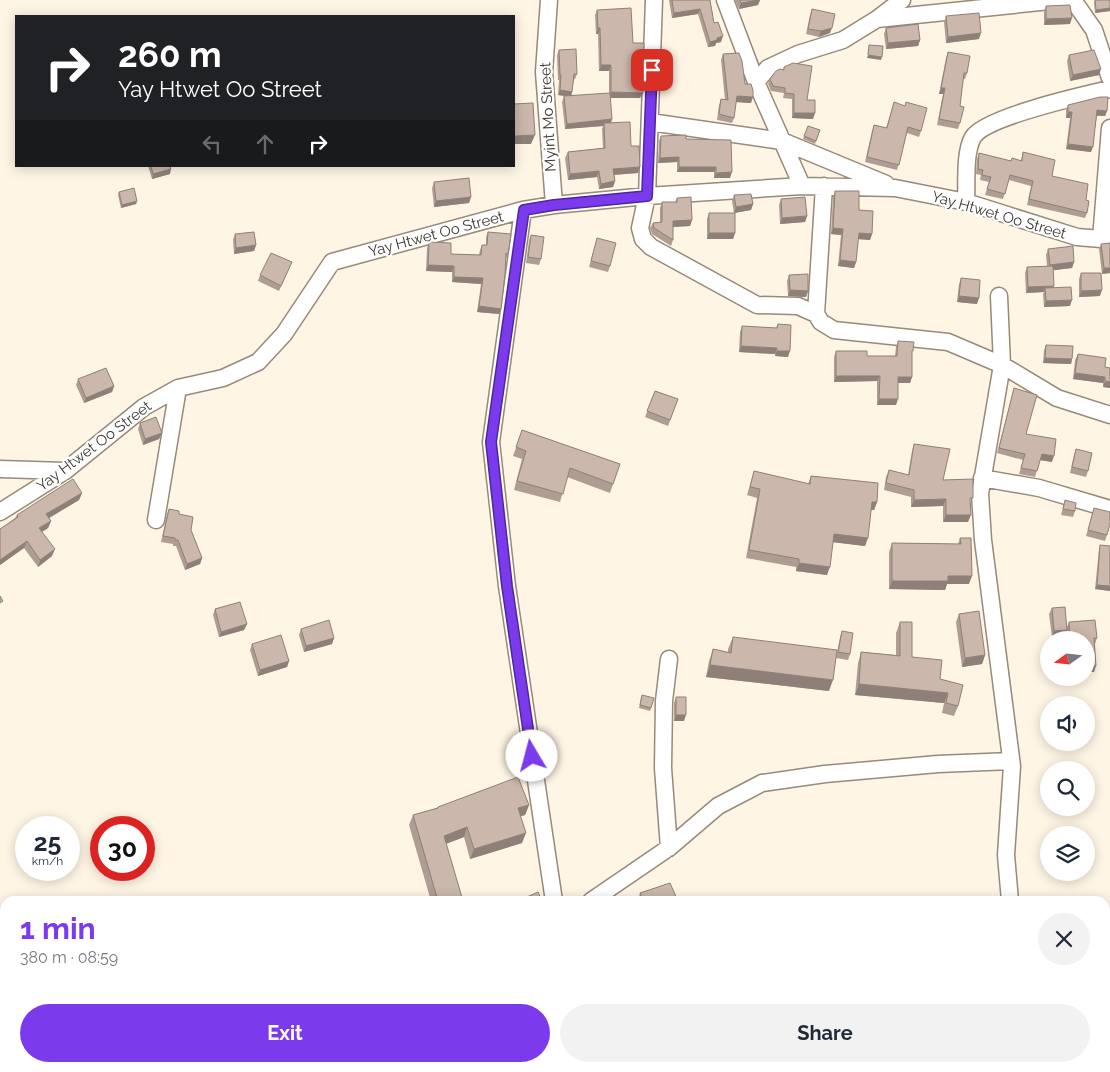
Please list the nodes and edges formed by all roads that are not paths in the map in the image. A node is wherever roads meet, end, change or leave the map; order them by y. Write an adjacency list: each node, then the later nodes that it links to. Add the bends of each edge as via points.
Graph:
1 (549, 0): 19 (street, Myint Mo Street, via 544,72)
2 (654, 0): 11 (street)
3 (725, 0): 9 (street)
4 (902, 0): 7 (street)
5 (1060, 0): 7 (street)
6 (1073, 0): 8 (street, via 1094,30)
7 (877, 19): 9 (street, via 843,40 798,54 768,68)
8 (1110, 78)
9 (756, 82): 13 (street)
10 (1110, 89): 18 (street, via 1042,105 992,125 974,136 968,150)
11 (650, 122): 13 (street); 17 (street)
12 (1110, 128): 21 (street)
13 (782, 140): 14 (street); 16 (street)
14 (802, 186): 15 (street, Yay Htwet Oo Street); 17 (street, Yay Htwet Oo Street)
15 (824, 186): 16 (street, Yay Htwet Oo Street); 23 (street)
16 (895, 188): 18 (street, Yay Htwet Oo Street)
17 (647, 196): 19 (street, Yay Htwet Oo Street); 23 (street, via 640,228 643,239 651,247 757,305 798,306)
18 (966, 202): 21 (street, Yay Htwet Oo Street, via 1077,237)
19 (554, 205): 20 (street, Yay Htwet Oo Street)
20 (524, 210): 25 (street, Yay Htwet Oo Street, via 332,262 284,334 258,362 223,378); 36 (street, via 491,442 507,586)
21 (1105, 237)
22 (999, 296): 24 (street)
23 (816, 314): 24 (street, via 821,322 834,330 948,342)
24 (1002, 365): 26 (street, via 1057,398); 29 (street)
25 (178, 388): 28 (street, Yay Htwet Oo Street, via 144,406); 32 (street)
26 (1110, 415)
27 (0, 469): 28 (street)
28 (65, 471): 31 (street, Yay Htwet Oo Street)
29 (982, 478): 30 (street, via 1039,488); 34 (street, via 983,540)
30 (1110, 509)
31 (0, 512)
32 (156, 520)
33 (669, 659): 35 (street, via 664,701 663,768)
34 (1011, 761): 35 (street, via 928,765 762,782 718,806); 38 (street, via 1006,855)
35 (670, 848): 37 (street)
36 (553, 896)
37 (599, 896)
38 (1010, 896)

